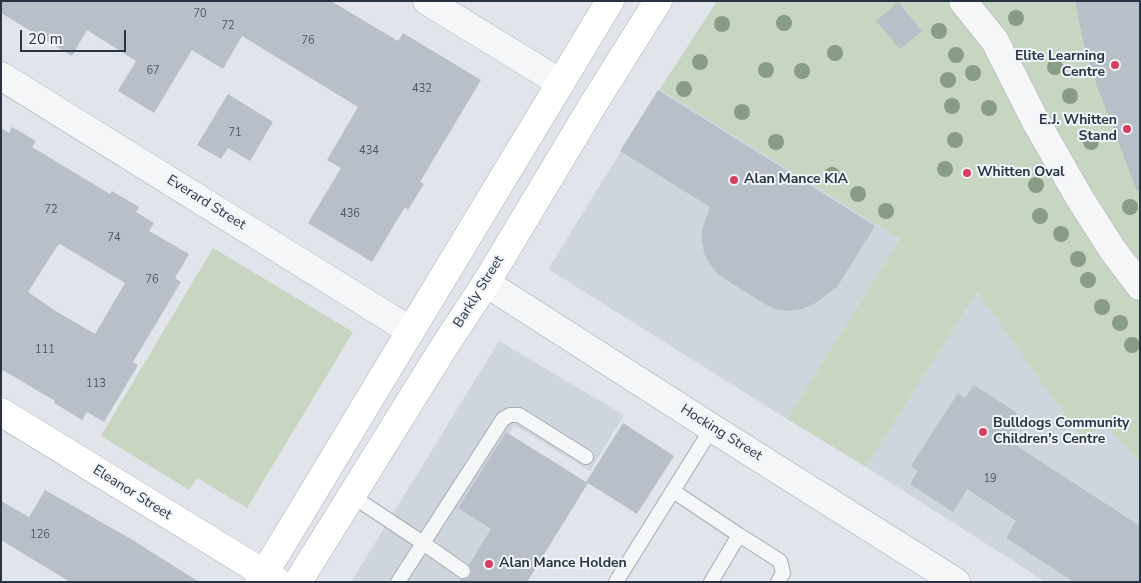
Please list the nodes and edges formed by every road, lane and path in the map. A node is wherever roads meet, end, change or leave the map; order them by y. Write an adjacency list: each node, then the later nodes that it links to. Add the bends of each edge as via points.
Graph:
1 (427, 1): 6 (street)
2 (610, 1): 6 (street)
3 (658, 1): 7 (street, Barkly Street)
4 (963, 1): 10 (street, via 995,41 1078,197)
5 (1, 76): 11 (street, Everard Street)
6 (561, 83): 7 (street); 8 (street)
7 (594, 104): 9 (street, Barkly Street)
8 (453, 262): 9 (street); 11 (street)
9 (486, 283): 12 (street, Barkly Street); 14 (street, Hocking Street)
10 (1140, 286)
11 (411, 331): 12 (street); 16 (street)
12 (442, 350): 18 (street, Barkly Street)
13 (1, 412): 22 (street, Eleanor Street)
14 (712, 428): 17 (lane); 28 (street, Hocking Street)
15 (586, 457): 20 (lane, via 519,415 510,415 503,419)
16 (322, 476): 18 (street); 22 (street)
17 (673, 491): 19 (lane); 25 (lane)
18 (352, 496): 20 (lane); 23 (street, Barkly Street)
19 (738, 535): 26 (lane); 27 (lane, via 780,561 783,573)
20 (423, 543): 21 (lane); 24 (lane)
21 (463, 570)
22 (267, 579)
23 (298, 582)
24 (398, 582)
25 (616, 582)
26 (712, 582)
27 (778, 582)
28 (956, 582)

